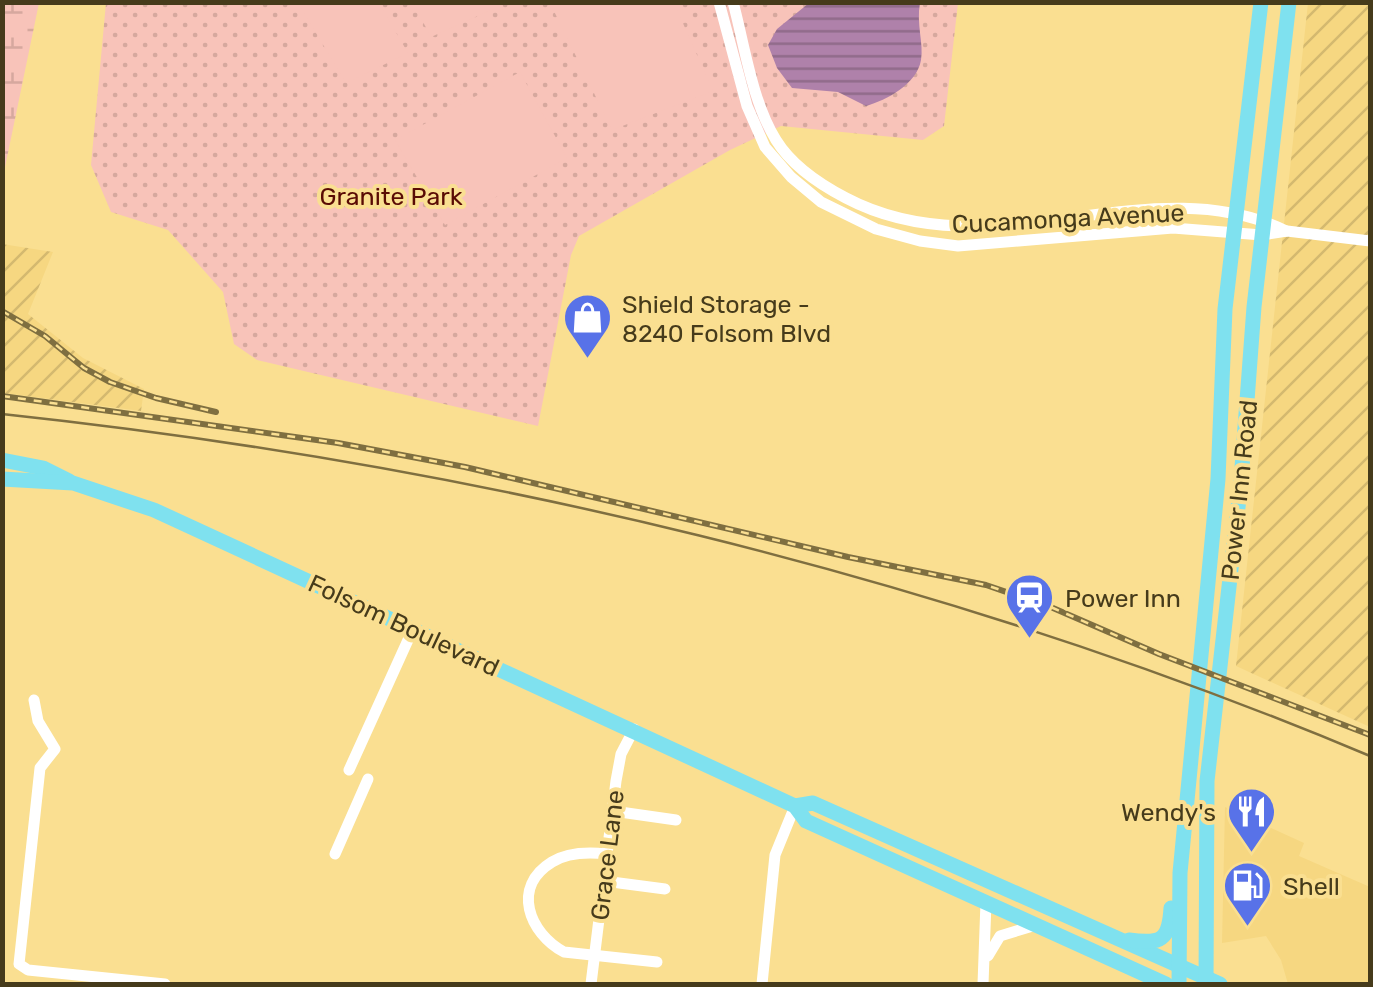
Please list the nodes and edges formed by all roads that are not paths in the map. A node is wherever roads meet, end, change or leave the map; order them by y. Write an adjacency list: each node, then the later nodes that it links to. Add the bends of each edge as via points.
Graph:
1 (720, 2): 7 (street, Cucamonga Avenue, via 747,106 765,147 821,202 876,230 970,246 1150,228)
2 (733, 2): 5 (street, Cucamonga Avenue, via 777,142 812,178 853,202 900,218 970,228 1150,210)
3 (1260, 2): 5 (main road, Power Inn Road)
4 (1289, 2): 6 (main road, Power Inn Road)
5 (1236, 216): 6 (street, Cucamonga Avenue); 7 (main road, Power Inn Road)
6 (1263, 228): 7 (street, Cucamonga Avenue); 8 (street, Cucamonga Avenue); 32 (main road, Power Inn Road, via 1208,780)
7 (1234, 233): 22 (main road, Power Inn Road)
8 (1370, 241)
9 (5, 460): 11 (main road)
10 (2, 479): 11 (main road, Folsom Boulevard)
11 (73, 483): 12 (main road, Folsom Boulevard, via 154,510)
12 (413, 629): 14 (main road, Folsom Boulevard); 15 (street)
13 (34, 700): 33 (street, via 54,749 40,768 19,964)
14 (634, 729): 17 (main road, Folsom Boulevard); 18 (street, Grace Lane, via 621,754)
15 (350, 770)
16 (368, 778): 20 (street)
17 (795, 806): 25 (main road, Folsom Boulevard, via 806,821); 27 (main road, Folsom Boulevard, via 813,803); 35 (street, via 775,855)
18 (613, 811): 19 (street); 21 (street, Grace Lane)
19 (676, 820)
20 (335, 854)
21 (607, 854): 23 (street, Grace Lane); 28 (street, via 550,863 527,906 551,944)
22 (1180, 872): 27 (main road, via 1172,879 1164,936 1147,942); 30 (main road, Power Inn Road)
23 (604, 882): 24 (street); 28 (street, Grace Lane)
24 (665, 889)
25 (986, 902): 26 (main road, Folsom Boulevard); 31 (street)
26 (1036, 925): 31 (street, via 1000,936); 37 (main road, Folsom Boulevard)
27 (1115, 938): 30 (main road, Folsom Boulevard)
28 (595, 954): 29 (street); 34 (street, Grace Lane)
29 (658, 962)
30 (1180, 967): 32 (main road, Folsom Boulevard); 38 (main road, Power Inn Road)
31 (983, 970): 36 (street)
32 (1211, 982)
33 (165, 984)
34 (591, 984)
35 (762, 984)
36 (983, 984)
37 (1166, 984)
38 (1180, 984)

